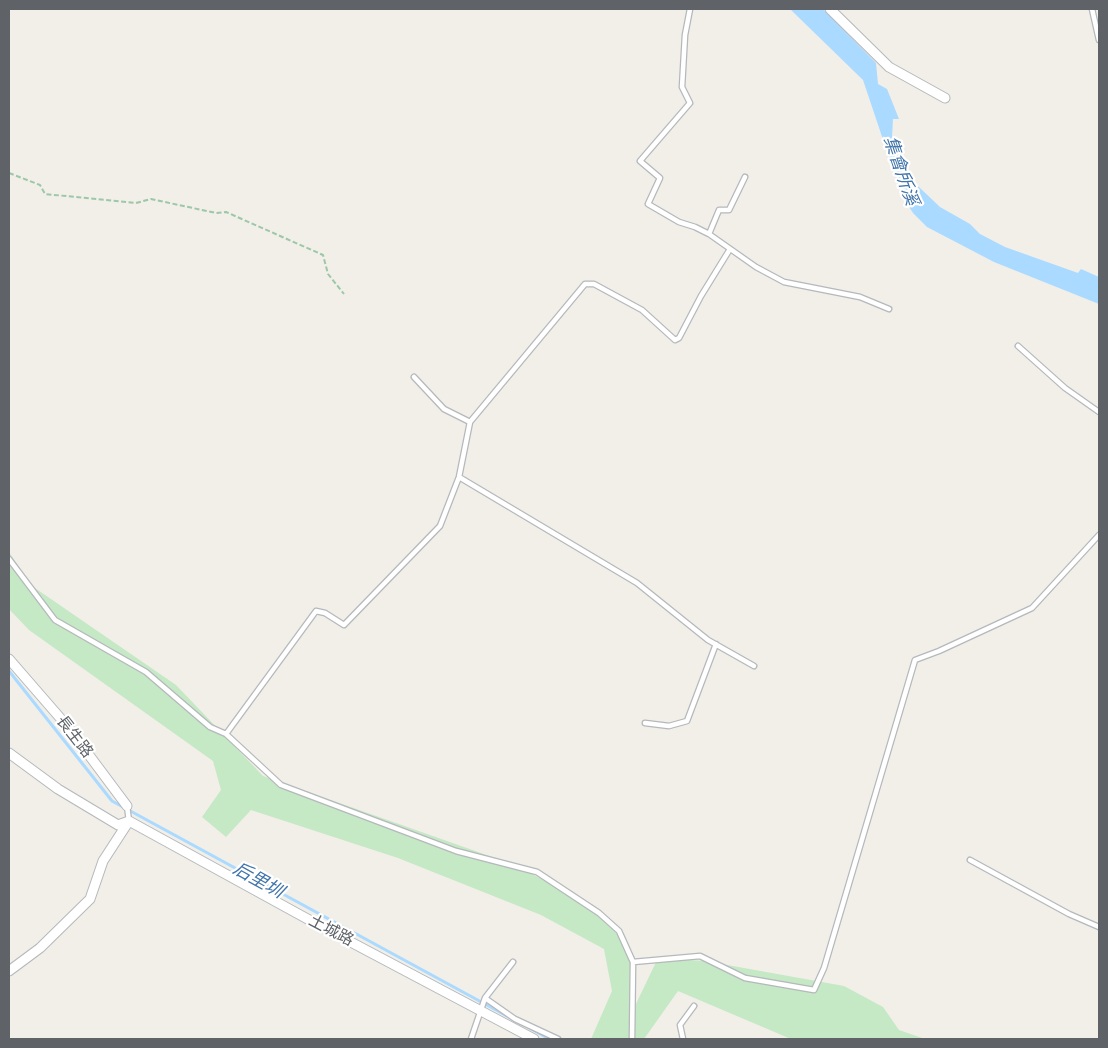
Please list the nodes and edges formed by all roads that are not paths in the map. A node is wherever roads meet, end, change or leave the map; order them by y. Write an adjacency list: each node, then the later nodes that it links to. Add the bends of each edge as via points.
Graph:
1 (690, 9): 7 (lane, via 682,88 690,103 640,160 660,178 648,204)
2 (830, 9): 5 (street, via 889,67)
3 (1092, 9): 4 (lane)
4 (1099, 40)
5 (945, 98)
6 (745, 177): 7 (lane, via 729,210 719,210)
7 (709, 234): 8 (lane)
8 (730, 249): 9 (lane, via 784,282 860,296); 13 (lane, via 679,338 674,340 642,310 594,284 584,284)
9 (889, 309)
10 (1018, 346): 12 (lane, via 1065,388)
11 (414, 377): 13 (lane, via 444,409)
12 (1099, 412)
13 (470, 422): 14 (lane)
14 (459, 477): 17 (lane, via 637,583); 21 (lane, via 440,526 344,625 316,611)
15 (1099, 535): 27 (lane, via 1032,608 915,660 824,968 814,990 745,978 700,956)
16 (9, 559): 21 (lane, via 55,620 146,672 210,727)
17 (716, 644): 19 (lane); 20 (lane, via 687,721 670,726)
18 (9, 659): 23 (street, 長生路, via 68,727)
19 (754, 666)
20 (645, 723)
21 (226, 734): 27 (lane, via 281,785 456,851 537,872 599,913 619,931)
22 (9, 753): 23 (street, via 58,789 118,825)
23 (128, 814): 28 (street, via 103,861 90,899 40,948); 31 (street, 土城路, via 313,922)
24 (970, 860): 25 (lane)
25 (1099, 927)
26 (513, 962): 29 (lane)
27 (633, 962): 35 (lane)
28 (9, 971)
29 (485, 998): 31 (lane); 34 (lane, via 515,1019)
30 (694, 1006): 36 (lane, via 680,1025)
31 (481, 1011): 32 (lane); 33 (street, 土城路)
32 (471, 1039)
33 (534, 1039)
34 (558, 1039)
35 (632, 1039)
36 (682, 1039)

